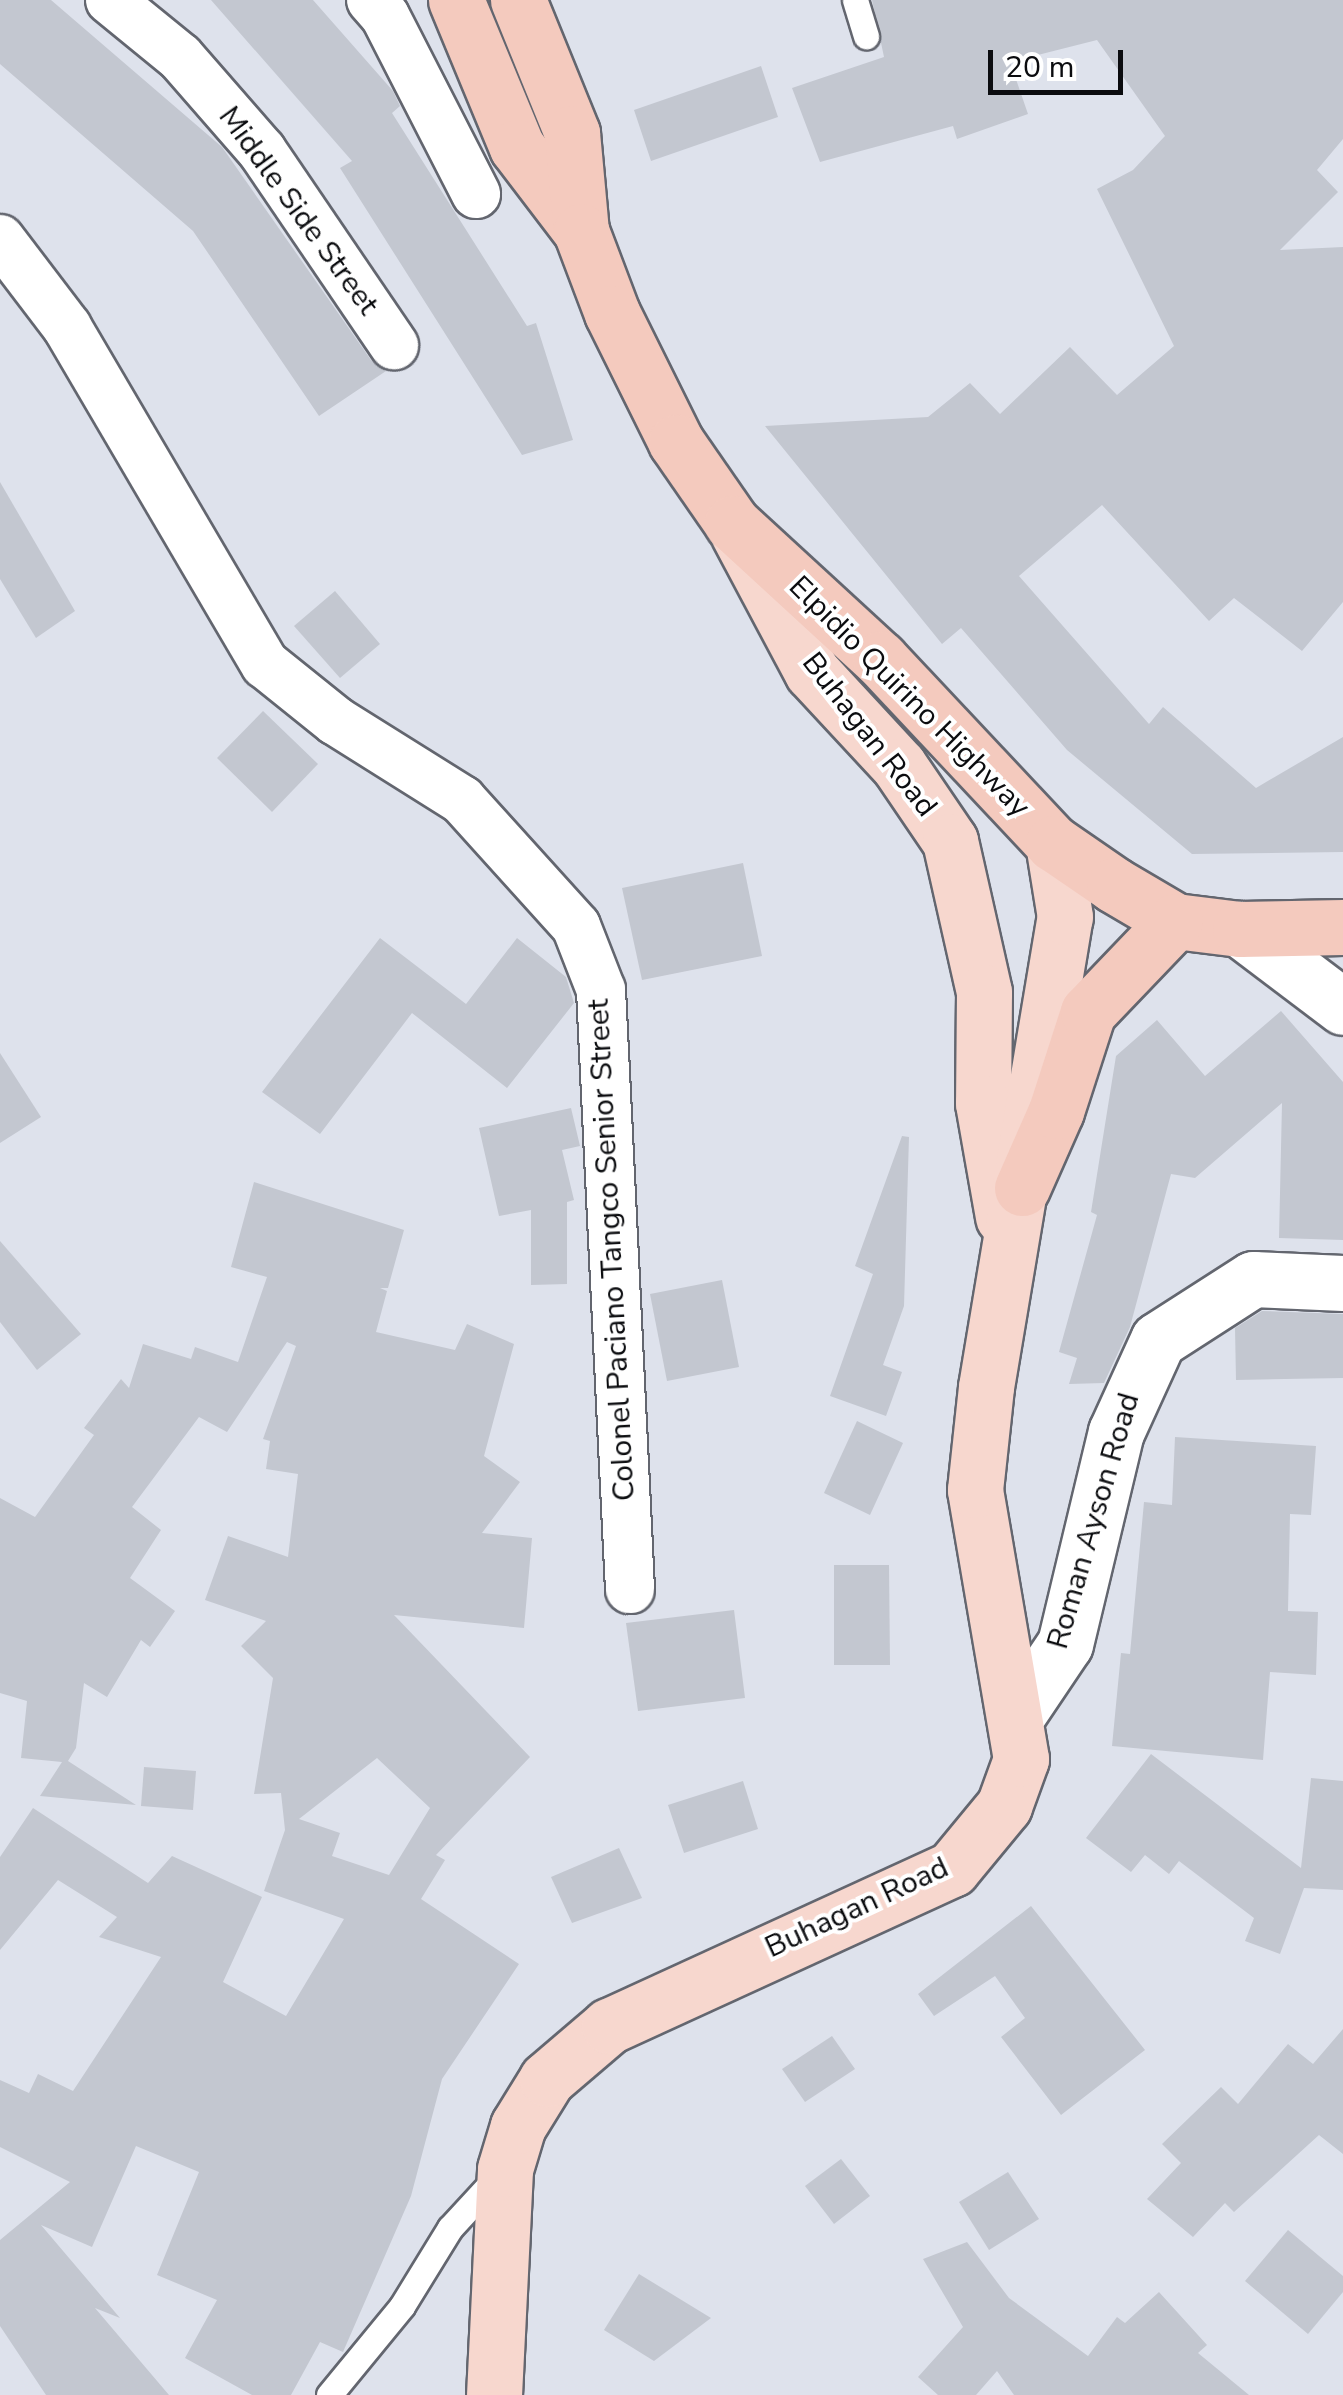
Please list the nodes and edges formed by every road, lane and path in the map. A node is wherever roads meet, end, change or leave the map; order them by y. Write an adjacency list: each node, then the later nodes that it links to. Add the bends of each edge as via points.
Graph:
1 (110, 0): 10 (street, Middle Side Street, via 180,57 262,151)
2 (370, 0): 7 (street, via 385,16)
3 (456, 0): 8 (highway, Elpidio Quirino Highway, via 517,147)
4 (518, 0): 8 (highway, Elpidio Quirino Highway, via 572,133)
5 (856, 0): 6 (lane)
6 (866, 36)
7 (476, 194)
8 (581, 231): 11 (highway, Elpidio Quirino Highway, via 612,313 676,442)
9 (0, 239): 20 (street, Colonel Paciano Tangco Senior Street, via 67,326 265,664 336,721 462,800 576,926 600,990)
10 (394, 345)
11 (732, 523): 12 (highway, Elpidio Quirino Highway, via 880,658); 18 (main road, Buhagan Road, via 812,672 899,766 950,841 984,992 983,1102)
12 (1053, 843): 13 (highway, Elpidio Quirino Highway); 17 (main road, Buhagan Road, via 1065,917)
13 (1175, 922): 15 (highway, Elpidio Quirino Highway); 17 (highway, via 1088,1012)
14 (1343, 928): 15 (highway, Elpidio Quirino Highway)
15 (1240, 929): 16 (street)
16 (1343, 1006)
17 (1022, 1188): 18 (main road, Buhagan Road)
18 (1010, 1255): 21 (main road, Buhagan Road, via 975,1490)
19 (1343, 1283): 21 (street, Roman Ayson Road, via 1252,1280 1158,1340 1116,1432 1065,1644)
20 (630, 1590)
21 (1014, 1718): 22 (main road, Buhagan Road, via 1020,1759 1004,1806 952,1869 608,2026 547,2079 518,2126)
22 (505, 2169): 23 (lane, via 450,2228 402,2306); 24 (main road, Buhagan Road)
23 (329, 2395)
24 (494, 2395)

